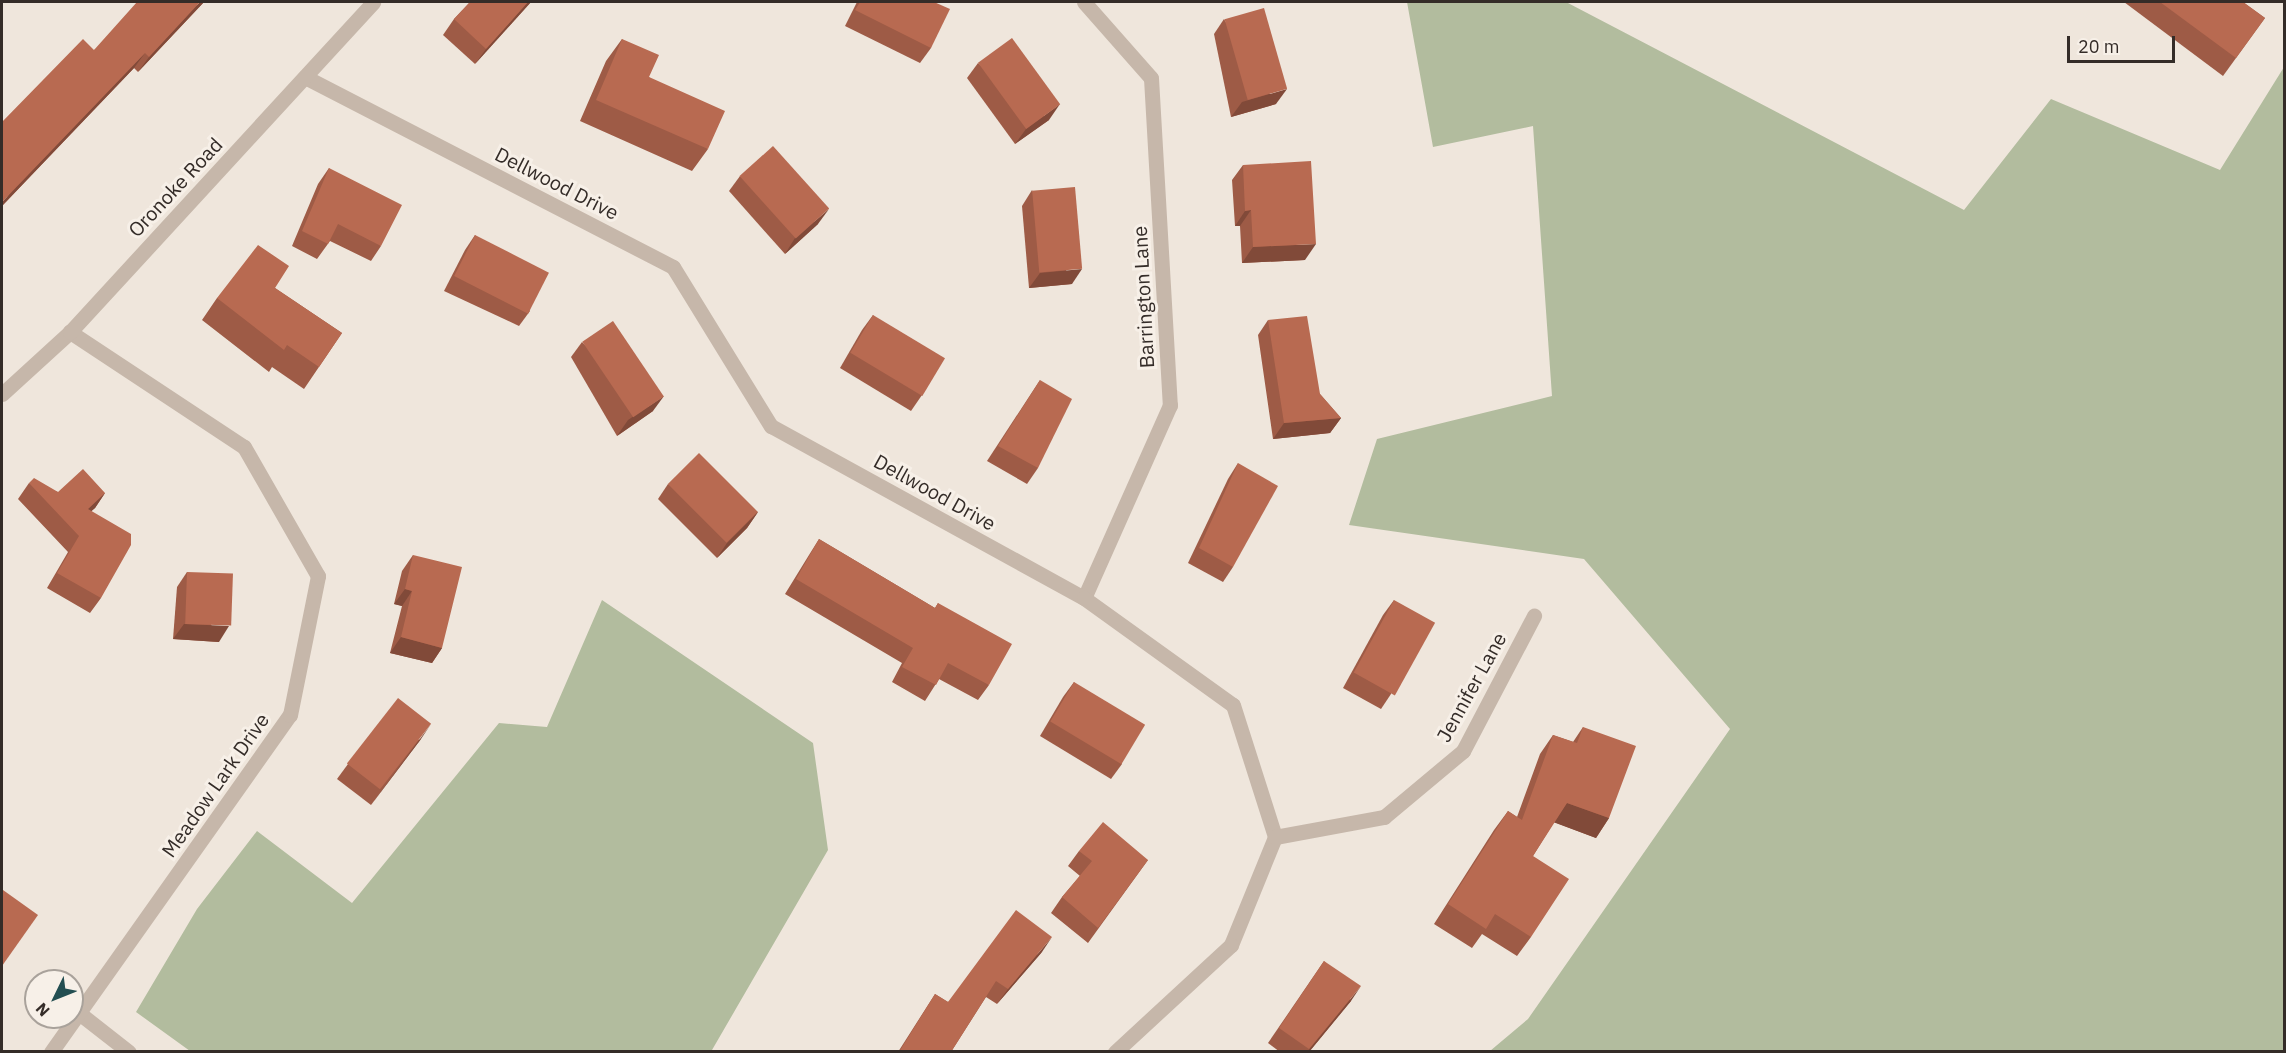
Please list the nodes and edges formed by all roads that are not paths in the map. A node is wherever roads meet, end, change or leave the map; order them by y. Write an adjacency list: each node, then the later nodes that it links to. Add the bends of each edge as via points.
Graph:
1 (373, 2): 3 (street, Oronoke Road)
2 (1084, 2): 6 (street, Barrington Lane, via 1151,78 1170,405)
3 (305, 77): 4 (street, Oronoke Road); 6 (street, Dellwood Drive, via 673,267 771,426)
4 (70, 333): 5 (street, Oronoke Road); 9 (street, Meadow Lark Drive, via 244,447 318,576 290,715)
5 (2, 394)
6 (1084, 598): 8 (street, Dellwood Drive, via 1233,705)
7 (1534, 616): 8 (street, Jennifer Lane, via 1463,751 1384,817)
8 (1275, 837): 14 (street, via 1231,945)
9 (84, 1007)
10 (84, 1016): 13 (street)
11 (68, 1029): 12 (street, Meadow Lark Drive)
12 (51, 1052)
13 (129, 1052)
14 (1115, 1052)

